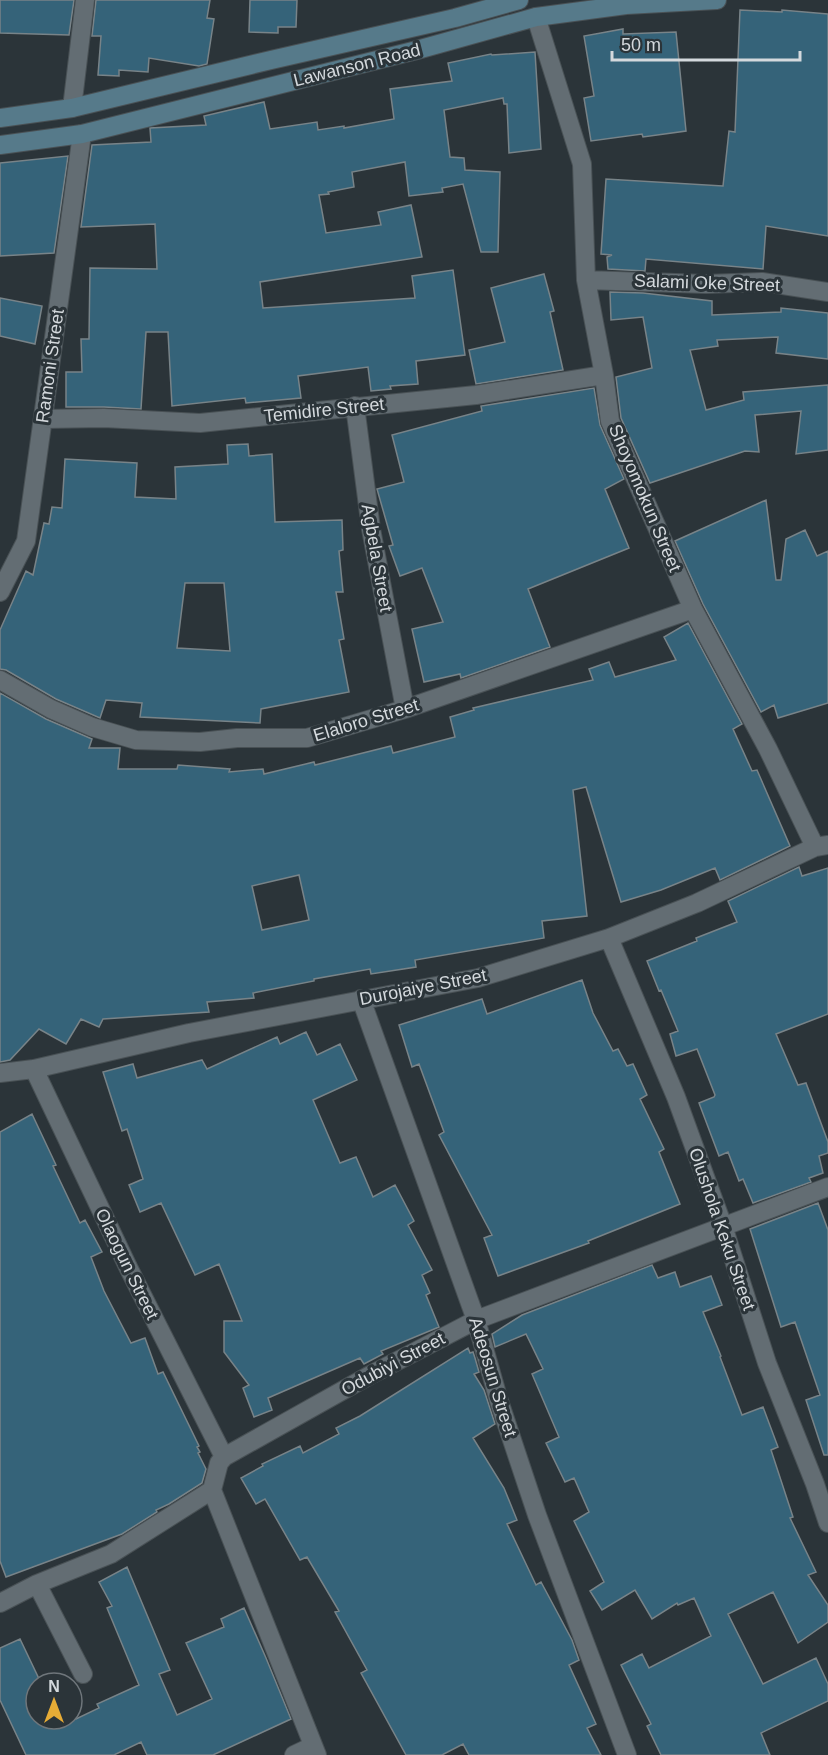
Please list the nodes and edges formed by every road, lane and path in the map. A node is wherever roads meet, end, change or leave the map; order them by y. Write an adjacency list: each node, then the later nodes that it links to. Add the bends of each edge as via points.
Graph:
1 (85, 0): 5 (street)
2 (519, 0): 5 (main road, Lawanson Road)
3 (717, 0): 4 (main road, Lawanson Road, via 626,5)
4 (536, 17): 7 (main road, Lawanson Road); 9 (street, Shoyomokun Street, via 582,164)
5 (72, 108): 6 (main road, Lawanson Road)
6 (0, 118)
7 (82, 134): 8 (main road, Lawanson Road); 13 (street, Ramoni Street)
8 (0, 146)
9 (586, 280): 10 (street, Salami Oke Street, via 762,282); 11 (street, Shoyomokun Street)
10 (828, 292)
11 (604, 375): 12 (street, Temidire Street, via 476,395); 15 (street, Shoyomokun Street, via 610,421)
12 (355, 406): 13 (street, Temidire Street, via 200,423); 17 (street, Agbela Street, via 370,529)
13 (43, 419): 14 (street, Ramoni Street, via 26,541)
14 (0, 592)
15 (693, 609): 17 (street, Elaloro Street); 18 (street, Shoyomokun Street)
16 (0, 680): 17 (street, Elaloro Street, via 51,709 136,740 307,738)
17 (405, 709)
18 (821, 846): 19 (street, Durojaiye Street, via 698,903)
19 (609, 938): 20 (street, Durojaiye Street, via 478,978); 24 (street, Olushola Keku Street)
20 (362, 999): 21 (street, Durojaiye Street); 25 (street, Adeosun Street)
21 (34, 1069): 22 (street, Durojaiye Street); 26 (street, Olaogun Street)
22 (0, 1073)
23 (828, 1187): 24 (street, Odubiyi Street)
24 (723, 1226): 25 (street, Odubiyi Street); 28 (street, Olushola Keku Street, via 767,1363)
25 (476, 1320): 26 (street, Odubiyi Street); 34 (street, Adeosun Street, via 537,1515)
26 (224, 1457): 27 (street)
27 (212, 1490): 29 (street, via 111,1554); 32 (street)
28 (828, 1523)
29 (37, 1584): 30 (street); 31 (street)
30 (0, 1603)
31 (80, 1671)
32 (315, 1751): 33 (street)
33 (294, 1755)
34 (627, 1755)

